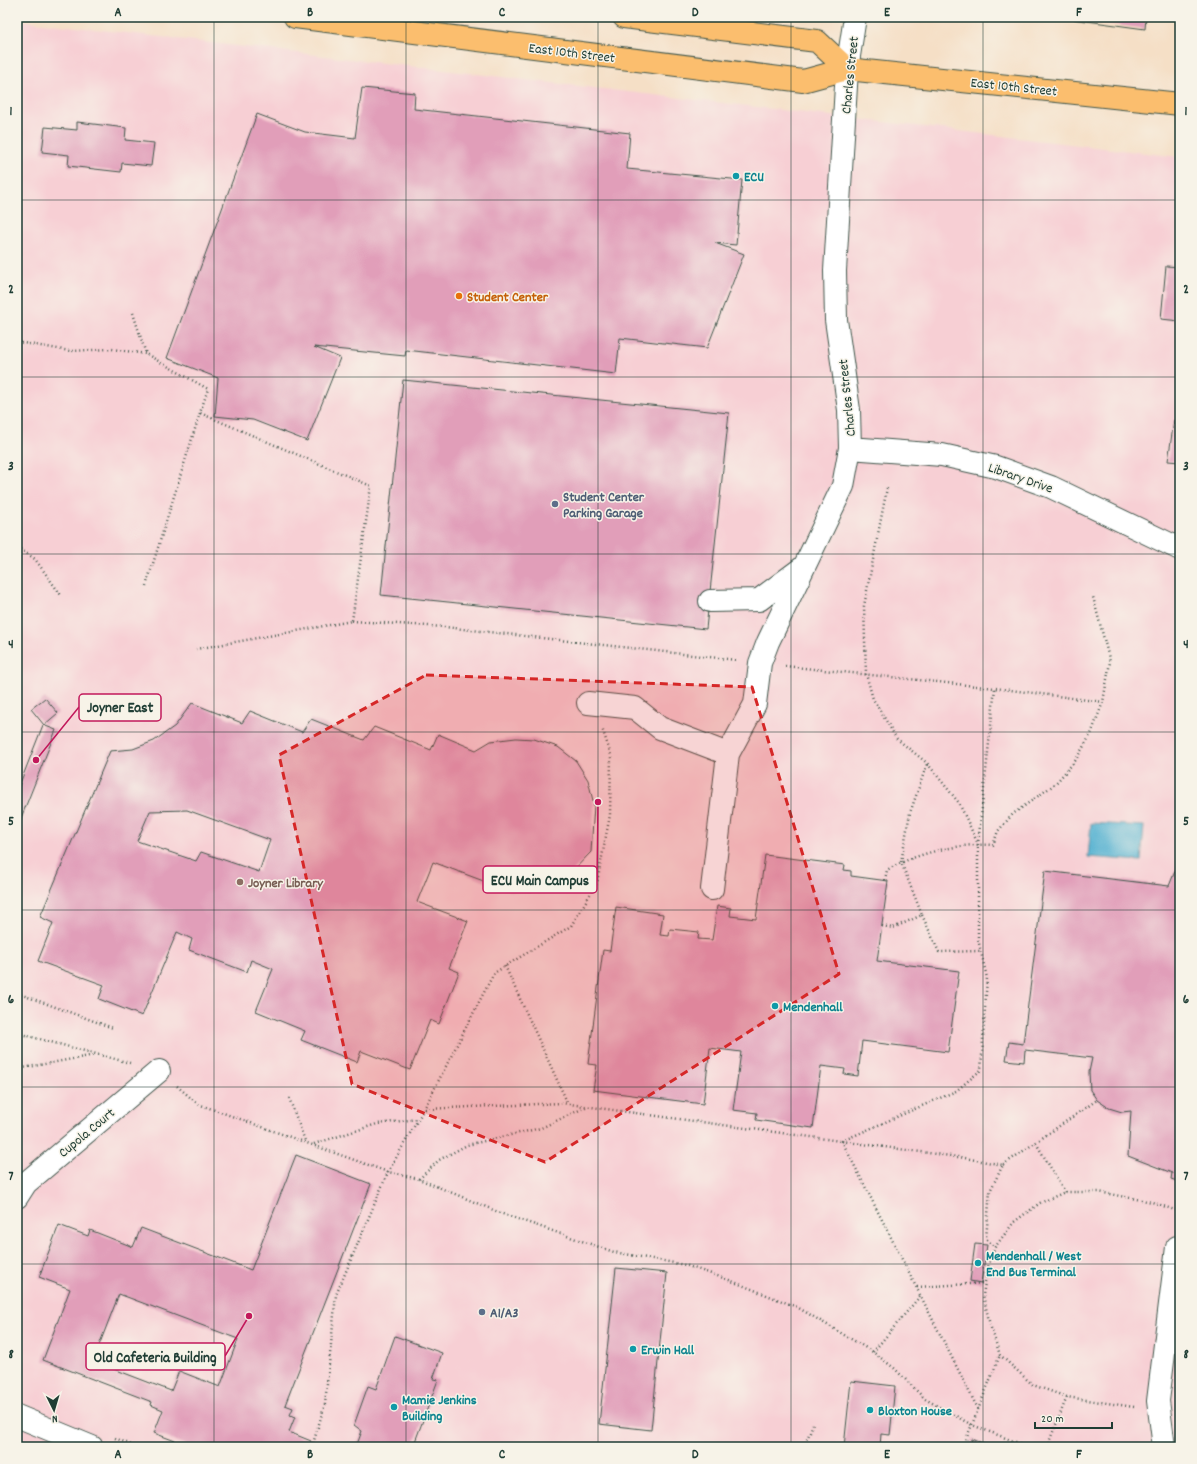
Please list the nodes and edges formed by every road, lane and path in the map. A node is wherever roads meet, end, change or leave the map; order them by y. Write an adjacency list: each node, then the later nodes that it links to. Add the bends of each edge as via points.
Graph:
1 (294, 17): 5 (main road, East 10th Street, via 803,81)
2 (624, 17): 4 (main road)
3 (855, 17): 5 (street, Charles Street)
4 (694, 21): 5 (main road, via 817,41)
5 (847, 69): 6 (main road, East 10th Street); 11 (street, Charles Street, via 835,272 836,320 849,410)
6 (1180, 104)
7 (133, 313): 9 (path)
8 (17, 342): 9 (path, via 70,350 112,349)
9 (146, 354): 10 (path, via 208,389)
10 (200, 413): 16 (path); 20 (path, via 371,486)
11 (850, 448): 14 (street, Library Drive, via 942,455 996,467 1051,487); 15 (street, Charles Street, via 843,486)
12 (887, 488): 24 (path, via 864,606)
13 (17, 547): 17 (path, via 35,559)
14 (1180, 549)
15 (806, 565): 19 (street, via 760,600); 29 (street, Charles Street, via 760,663 756,704)
16 (146, 586)
17 (61, 595)
18 (1093, 597): 26 (path, via 1110,662)
19 (710, 600)
20 (352, 622): 21 (path); 22 (path, via 446,627)
21 (196, 648)
22 (737, 660)
23 (781, 666): 24 (path)
24 (866, 674): 25 (path); 30 (path, via 873,699 896,739)
25 (995, 688): 26 (path); 31 (path)
26 (1103, 702): 31 (path, via 1091,734 1075,761 1055,784 1013,814 998,831 992,845)
27 (588, 703): 29 (street, via 635,708 660,728)
28 (603, 730): 38 (path, via 611,755 610,815 597,883 571,926)
29 (728, 754): 34 (street)
30 (927, 763): 31 (path, via 959,803); 32 (path, via 910,813)
31 (978, 844): 32 (path, via 960,846); 37 (path)
32 (901, 862): 33 (path, via 887,870); 35 (path)
33 (885, 880)
34 (712, 889)
35 (922, 915): 36 (path, via 893,928); 37 (path, via 939,952)
36 (882, 926)
37 (980, 951): 51 (path, via 987,978 981,1070 956,1090)
38 (505, 966): 47 (path); 49 (path, via 494,973)
39 (17, 993): 40 (path)
40 (113, 1028)
41 (17, 1033): 42 (path)
42 (96, 1054): 43 (path); 44 (path)
43 (17, 1069)
44 (159, 1071): 52 (path, via 198,1104); 59 (street, Cupola Court, via 26,1183)
45 (289, 1098): 52 (path)
46 (1097, 1100): 53 (path)
47 (569, 1104): 48 (path); 49 (path)
48 (587, 1107): 51 (path); 57 (path, via 541,1128 467,1145 439,1160)
49 (424, 1109): 50 (path)
50 (418, 1119): 54 (path, via 377,1124); 56 (path)
51 (842, 1141): 55 (path); 64 (path)
52 (306, 1142): 54 (path)
53 (1036, 1143): 55 (path); 58 (path)
54 (314, 1144): 56 (path)
55 (1003, 1165): 61 (path, via 990,1191 986,1239)
56 (388, 1172): 57 (path); 75 (path, via 336,1295 325,1404)
57 (419, 1179): 66 (path, via 503,1214 614,1252 684,1265 729,1280 797,1307)
58 (1065, 1192): 60 (path, via 1099,1192 1152,1202); 61 (path, via 1040,1203 1014,1222)
59 (17, 1196)
60 (1180, 1212)
61 (995, 1247): 63 (path, via 986,1270)
62 (1179, 1247): 80 (street, via 1158,1401)
63 (985, 1283): 64 (path); 67 (path, via 984,1295 990,1325)
64 (917, 1287): 65 (path)
65 (921, 1295): 66 (path); 70 (path)
66 (873, 1352): 73 (path, via 894,1368 925,1399)
67 (1000, 1355): 68 (path, via 1033,1385); 70 (path)
68 (1067, 1397): 69 (path); 79 (path)
69 (1137, 1408)
70 (978, 1409): 73 (path)
71 (17, 1416): 74 (street)
72 (813, 1424): 76 (path)
73 (972, 1425): 77 (path); 78 (path)
74 (92, 1447)
75 (312, 1447)
76 (804, 1447)
77 (963, 1447)
78 (1029, 1447)
79 (1047, 1447)
80 (1164, 1447)

